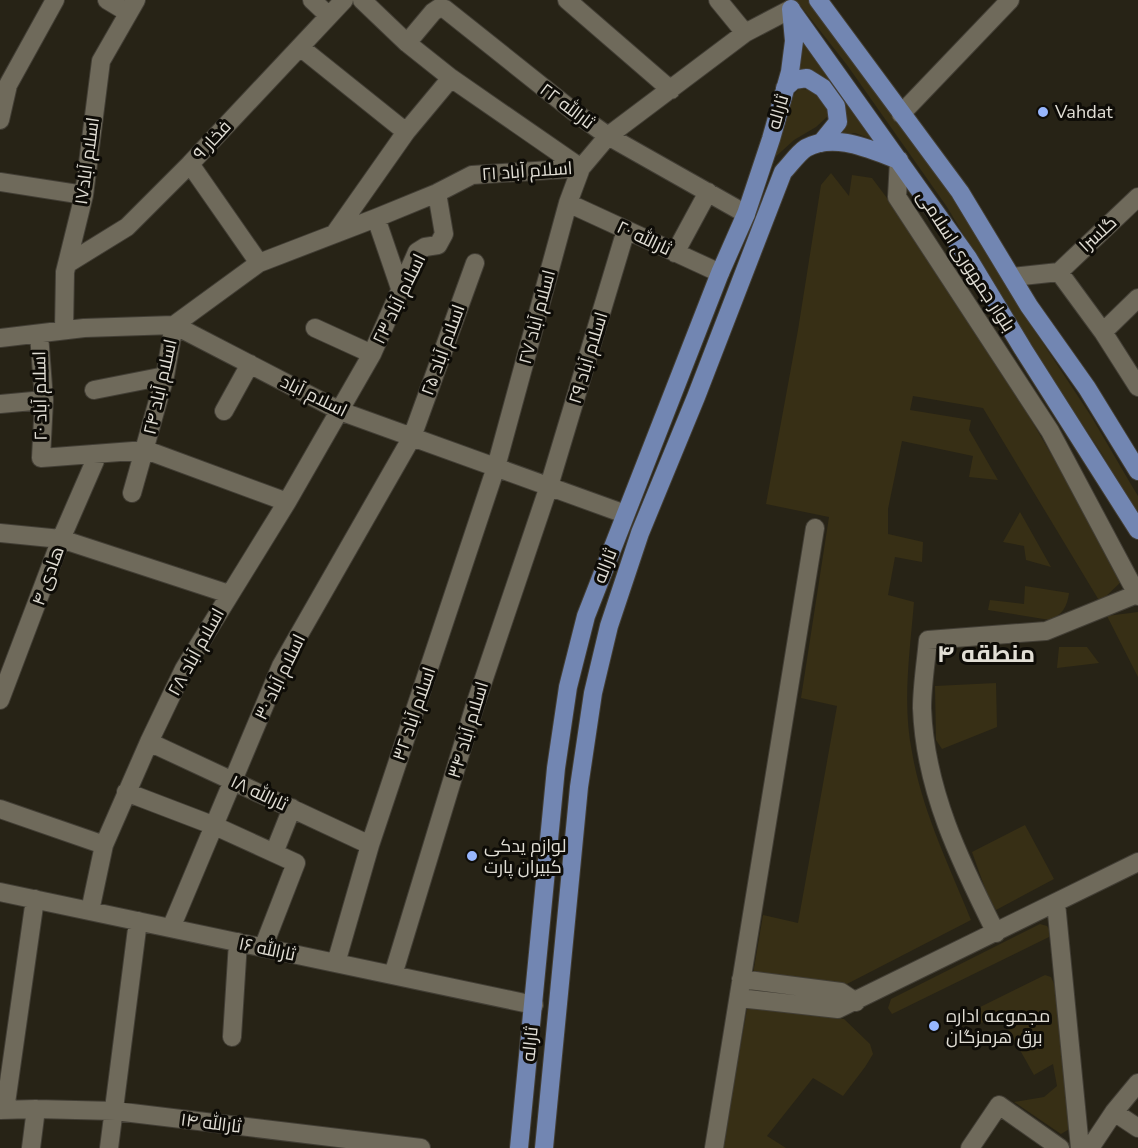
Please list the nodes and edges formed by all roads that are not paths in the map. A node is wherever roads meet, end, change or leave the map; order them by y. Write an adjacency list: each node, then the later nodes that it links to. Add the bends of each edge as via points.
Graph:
1 (55, 0): 20 (street, via 8,84)
2 (106, 0): 11 (street)
3 (312, 0): 12 (street)
4 (344, 0): 12 (street, فخار ۹)
5 (362, 0): 14 (street)
6 (567, 0): 18 (street)
7 (718, 0): 13 (street)
8 (818, 0): 19 (main road, بلوار جمهوری اسلامی)
9 (1010, 0): 19 (street)
10 (787, 4): 13 (street, اسلام آباد ۲۱); 17 (main road, ثاراله, via 794,41); 24 (main road, بلوار جمهوری اسلامی)
11 (131, 6): 30 (street, اسلام آباد۱۷, via 101,61)
12 (329, 16): 15 (street, فخار ۹)
13 (745, 33): 18 (street, اسلام آباد ۲۱)
14 (407, 43): 16 (street); 22 (street, ثارالله ۲۲, via 434,12 445,9)
15 (300, 47): 21 (street); 25 (street, فخار ۹)
16 (451, 78): 21 (street); 26 (street)
17 (785, 88): 23 (main road, via 794,80 807,78 823,88 836,106 838,122); 33 (main road, ثاراله)
18 (671, 90): 22 (street, اسلام آباد ۲۱)
19 (902, 114): 43 (main road, بلوار جمهوری اسلامی, via 960,192)
20 (0, 120)
21 (406, 132): 36 (street)
22 (608, 136): 26 (street, اسلام آباد ۲۱); 28 (street, ثارالله ۲۲)
23 (821, 143): 24 (main road, via 845,142); 88 (main road, ثاراله, via 805,149 783,172 639,533 609,626 593,693)
24 (899, 160): 71 (main road, بلوار جمهوری اسلامی, via 969,258); 75 (street, via 897,197 1050,431)
25 (190, 164): 38 (street); 40 (street, فخار ۹, via 127,227)
26 (581, 168): 29 (street, اسلام آباد ۲۱, via 472,175); 32 (street, اسلام آباد ۲۷)
27 (0, 182): 30 (street)
28 (708, 192): 33 (street, ثارالله ۲۲); 37 (street)
29 (437, 193): 34 (street, اسلام آباد ۲۱); 44 (street, اسلام آباد ۲۳, via 442,240 417,252)
30 (84, 195): 40 (street, اسلام آباد۱۷)
31 (1138, 197): 41 (street, گلسرا)
32 (568, 202): 35 (street, ثارالله ۲۰); 64 (street, اسلام آباد ۲۷)
33 (746, 214): 42 (main road, ثاراله)
34 (376, 218): 36 (street, اسلام آباد ۲۱); 44 (street)
35 (626, 230): 37 (street, ثارالله ۲۰); 66 (street, اسلام آباد ۲۹)
36 (335, 233): 38 (street, اسلام آباد ۲۱)
37 (675, 253): 42 (street, ثارالله ۲۰)
38 (259, 263): 46 (street, اسلام آباد ۲۱)
39 (475, 263): 61 (street, اسلام آباد ۲۵)
40 (67, 264): 48 (street, اسلام آباد۱۷)
41 (1059, 272): 43 (street); 49 (street)
42 (720, 273): 69 (main road, ثاراله)
43 (1012, 277): 65 (main road, بلوار جمهوری اسلامی)
44 (401, 291): 52 (street, اسلام آباد ۲۳)
45 (1138, 298): 49 (street)
46 (174, 325): 48 (street, اسلام آباد); 53 (street, اسلام آباد); 54 (street, اسلام آباد ۲۴)
47 (315, 328): 52 (street)
48 (64, 330): 50 (street, اسلام آباد)
49 (1103, 332): 55 (street)
50 (39, 334): 51 (street, اسلام آباد); 57 (street, اسلام آباد ۲۰)
51 (0, 338)
52 (372, 354): 60 (street, اسلام آباد ۲۳)
53 (250, 364): 59 (street); 60 (street, اسلام آباد)
54 (165, 376): 56 (street); 62 (street, اسلام آباد ۲۴)
55 (1138, 387)
56 (94, 390)
57 (44, 400): 58 (street); 63 (street, اسلام آباد ۲۰, via 41,458)
58 (0, 404)
59 (224, 411)
60 (340, 411): 61 (street, اسلام آباد); 68 (street, اسلام آباد ۲۸)
61 (412, 437): 64 (street, اسلام آباد); 78 (street, اسلام آباد ۳۰, via 281,666)
62 (146, 450): 63 (street); 67 (street, اسلام آباد ۲۴); 68 (street)
63 (98, 454): 73 (street, هادی ۴)
64 (496, 467): 66 (street, اسلام آباد); 84 (street, اسلام آباد ۳۲)
65 (1138, 471)
66 (549, 486): 69 (street, اسلام آباد); 99 (street, اسلام آباد ۳۴, via 475,705)
67 (132, 493)
68 (286, 502): 74 (street, اسلام آباد ۲۸)
69 (625, 514): 87 (main road, ثاراله, via 586,616 568,687)
70 (815, 528): 100 (street)
71 (1138, 530)
72 (0, 533): 73 (street)
73 (62, 539): 74 (street); 76 (street, هادی ۴)
74 (229, 594): 77 (street, اسلام آباد ۲۸, via 184,669)
75 (1137, 595): 95 (street, via 1046,631 928,640 922,708 928,765 953,844)
76 (0, 700)
77 (148, 742): 78 (street, ثارالله ۱۸); 79 (street, اسلام آباد ۲۸)
78 (233, 781): 80 (street, ثارالله ۱۸); 82 (street, اسلام آباد ۳۰)
79 (126, 792): 82 (street); 83 (street, اسلام آباد ۲۸)
80 (291, 808): 84 (street, ثارالله ۱۸); 85 (street)
81 (0, 809): 83 (street)
82 (215, 826): 85 (street); 94 (street, اسلام آباد ۳۰)
83 (104, 845): 92 (street, اسلام آباد ۲۸)
84 (369, 845): 98 (street, اسلام آباد ۳۲)
85 (274, 853): 97 (street, via 296,862)
86 (1138, 862): 91 (street)
87 (545, 874): 88 (main road); 103 (main road, ثاراله)
88 (570, 876): 115 (main road, ثاراله)
89 (0, 892): 90 (street, ثارالله ۱۶)
90 (35, 899): 92 (street, ثارالله ۱۶); 107 (street)
91 (1056, 903): 95 (street); 119 (street)
92 (90, 911): 93 (street, ثارالله ۱۶)
93 (138, 921): 94 (street, ثارالله ۱۶); 108 (street)
94 (171, 928): 96 (street, ثارالله ۱۶)
95 (996, 933): 102 (street)
96 (238, 942): 97 (street, ثارالله ۱۶); 104 (street)
97 (263, 948): 98 (street, ثارالله ۱۶)
98 (336, 963): 99 (street, ثارالله ۱۶)
99 (393, 975): 103 (street, ثارالله ۱۶)
100 (741, 979): 101 (street); 102 (street, via 841,992)
101 (739, 998): 102 (street, via 838,1009); 116 (street)
102 (856, 1002)
103 (534, 1005): 114 (main road, ثاراله)
104 (232, 1037)
105 (1138, 1083): 109 (street)
106 (36, 1109): 107 (street, ثارالله ۱۴); 108 (street, ثارالله ۱۴); 111 (street)
107 (2, 1110)
108 (115, 1112): 112 (street); 113 (street, ثارالله ۱۴)
109 (1114, 1112): 110 (street); 120 (street)
110 (1138, 1128)
111 (31, 1148)
112 (109, 1148)
113 (421, 1148)
114 (519, 1148)
115 (544, 1148)
116 (714, 1148)
117 (970, 1148): 118 (street, via 999,1105)
118 (1060, 1148)
119 (1080, 1148)
120 (1090, 1148)

